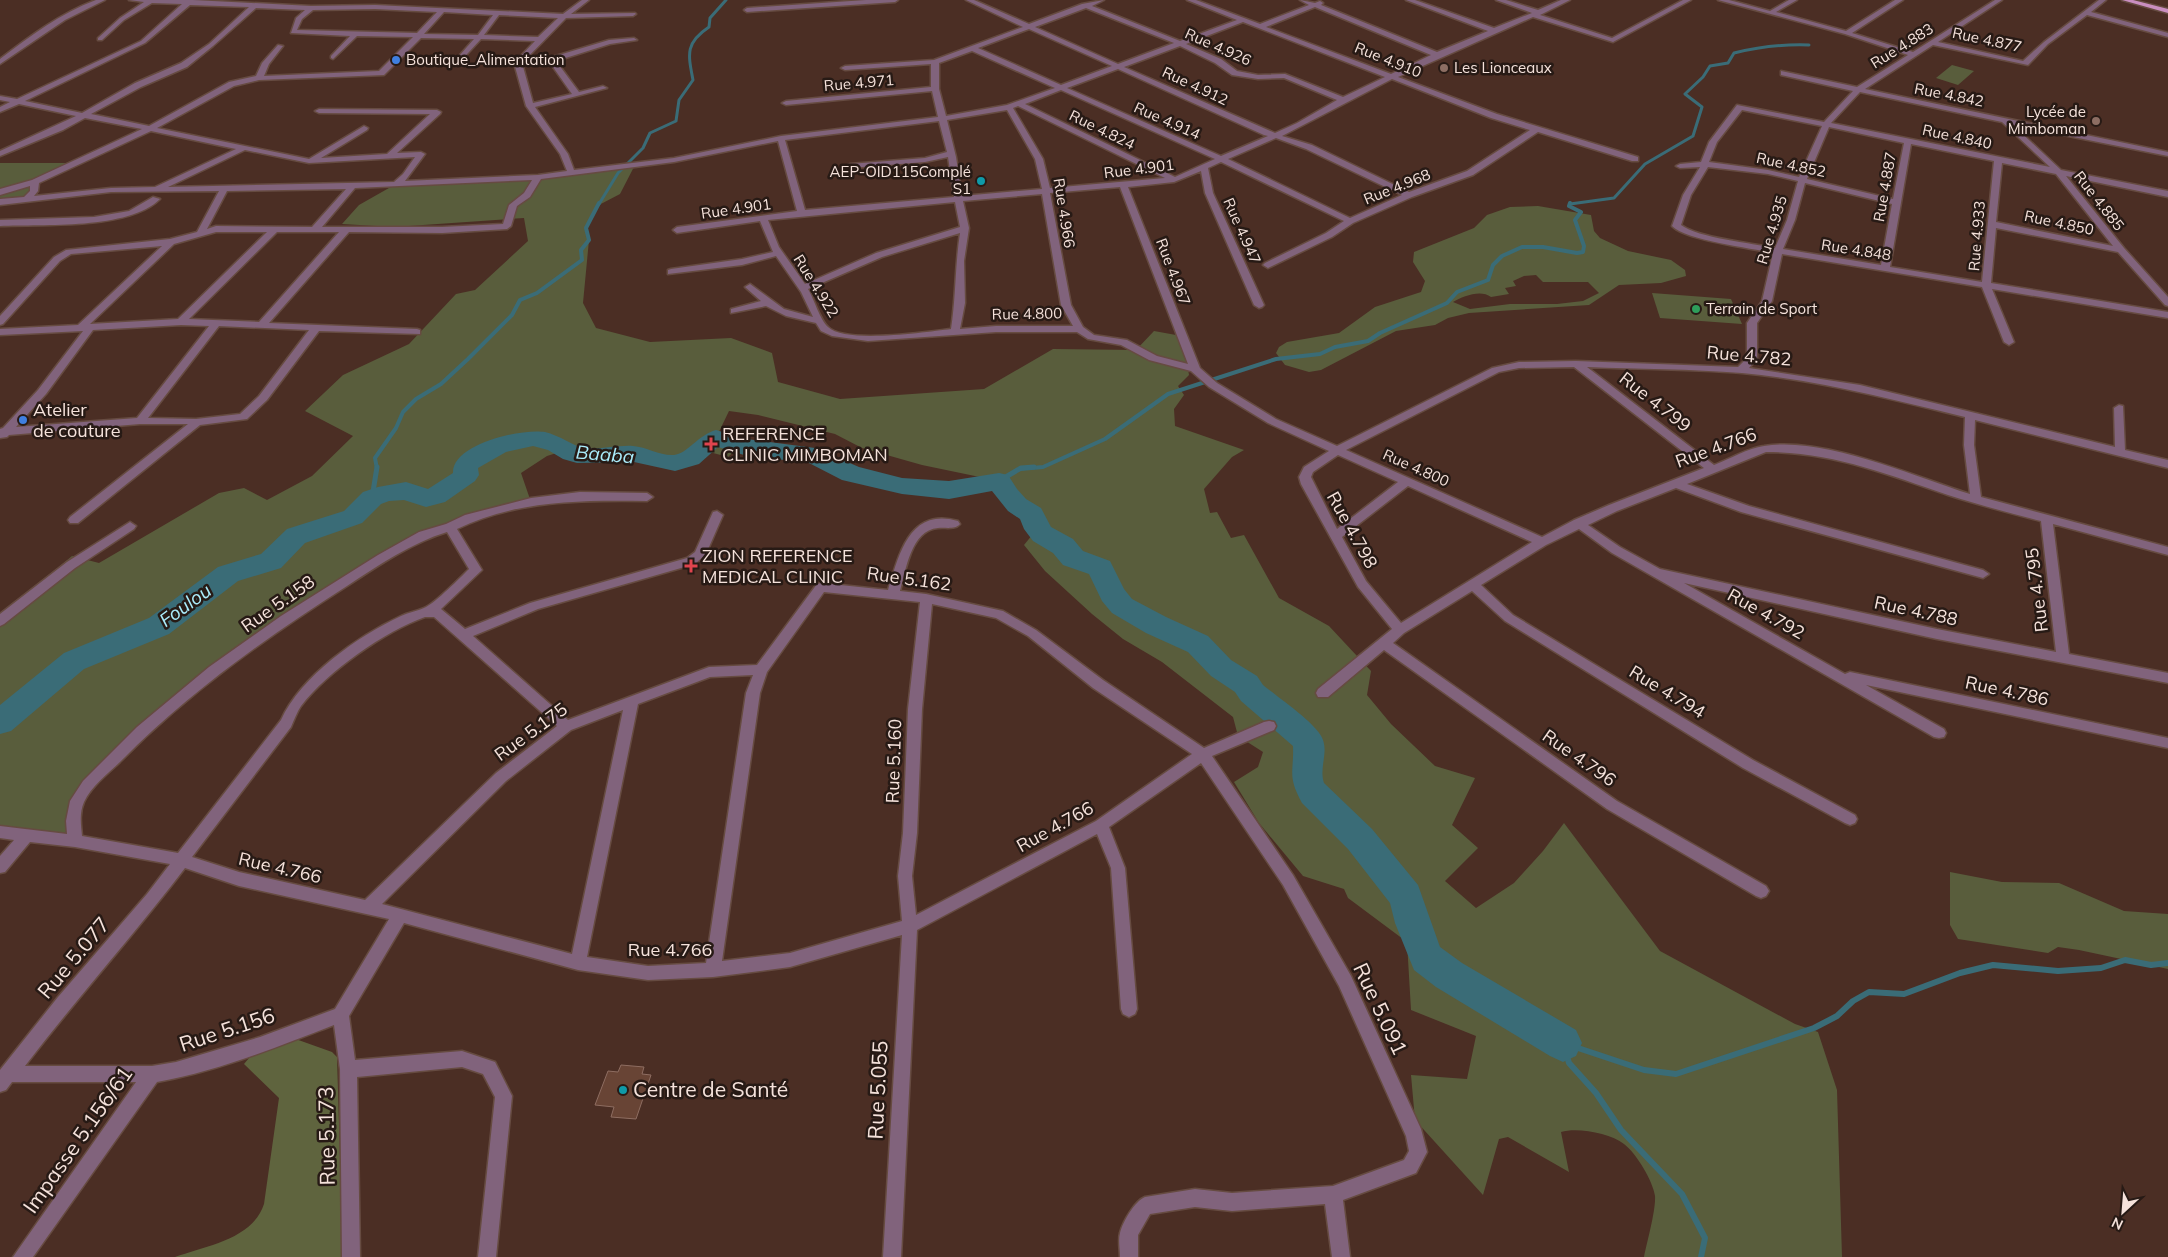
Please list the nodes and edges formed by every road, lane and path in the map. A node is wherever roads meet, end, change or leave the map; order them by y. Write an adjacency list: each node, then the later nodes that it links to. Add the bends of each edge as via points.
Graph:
1 (102, 0): 56 (street, via 42,32)
2 (132, 0): 3 (street)
3 (152, 0): 22 (street); 46 (street, via 122,19)
4 (586, 0): 36 (street)
5 (895, 0): 29 (street)
6 (970, 0): 39 (street, Rue 4.912)
7 (1100, 0): 24 (street)
8 (1190, 0): 37 (street, Rue 4.910)
9 (1303, 0): 25 (street)
10 (1326, 0): 25 (street)
11 (1409, 0): 40 (street)
12 (1499, 0): 35 (street)
13 (1567, 0): 35 (street, Rue 4.901)
14 (1688, 0): 35 (street, via 1613,40)
15 (1721, 0): 32 (street)
16 (1794, 0): 32 (street)
17 (1900, 0): 42 (street)
18 (1999, 0): 50 (street, Rue 4.883)
19 (2103, 0): 33 (street, Rue 4.877)
20 (2124, 0): 30 (main road)
21 (2138, 0): 30 (main road)
22 (190, 1): 23 (street); 71 (street, via 143,42)
23 (227, 1): 26 (street)
24 (1084, 5): 39 (street); 49 (street, Rue 4.926)
25 (1316, 5): 38 (street); 54 (street)
26 (254, 6): 27 (street); 79 (street, via 184,65)
27 (311, 8): 28 (street); 41 (street, via 299,18 293,32)
28 (442, 10): 31 (street); 43 (street)
29 (747, 10)
30 (2168, 10)
31 (498, 12): 36 (street); 45 (street)
32 (1772, 12): 42 (street)
33 (2086, 13): 44 (street); 50 (street, Rue 4.877, via 2026,63)
34 (633, 14): 36 (street)
35 (1537, 14): 40 (street, Rue 4.901)
36 (563, 16): 47 (street)
37 (1243, 20): 38 (street, Rue 4.910); 49 (street)
38 (1261, 26): 62 (street, Rue 4.910)
39 (1027, 27): 52 (street); 59 (street, Rue 4.912)
40 (1495, 31): 54 (street, Rue 4.901)
41 (356, 33): 43 (street); 55 (street)
42 (1847, 33): 53 (street)
43 (418, 35): 45 (street); 63 (street, via 388,68 378,74)
44 (2168, 35)
45 (479, 38): 47 (street); 58 (street)
46 (100, 39)
47 (539, 40): 74 (street, via 518,62)
48 (634, 40): 68 (street, via 609,42 552,60)
49 (1178, 43): 59 (street); 70 (street, Rue 4.926, via 1218,60 1235,73 1285,76)
50 (1934, 43): 53 (street, Rue 4.883)
51 (280, 46): 63 (street)
52 (972, 48): 57 (street); 64 (street, Rue 4.914)
53 (1913, 54): 67 (street, Rue 4.883)
54 (1438, 55): 62 (street, Rue 4.901)
55 (333, 58)
56 (0, 62)
57 (935, 62): 60 (street); 66 (street)
58 (456, 64)
59 (1117, 67): 64 (street); 86 (street, Rue 4.912)
60 (845, 68)
61 (1784, 73): 67 (street, Rue 4.842)
62 (1393, 76): 70 (street, Rue 4.901); 85 (street, Rue 4.910)
63 (259, 78): 83 (street, via 232,84)
64 (1061, 86): 73 (street); 96 (street, Rue 4.914)
65 (603, 88): 68 (street)
66 (935, 89): 72 (street, Rue 4.971); 80 (street)
67 (1858, 90): 81 (street, Rue 4.842); 82 (street, Rue 4.883)
68 (577, 95): 74 (street)
69 (0, 98): 71 (street)
70 (1343, 100): 86 (street, Rue 4.901, via 1300,125)
71 (18, 101): 77 (street); 79 (street)
72 (786, 103)
73 (1018, 104): 75 (street); 105 (street, Rue 4.824)
74 (530, 106): 102 (street, via 564,154)
75 (1009, 106): 80 (street); 112 (street, Rue 4.966, via 1026,130 1048,182)
76 (1740, 107): 82 (street, Rue 4.840); 98 (street, Rue 4.848, via 1713,142)
77 (0, 110)
78 (319, 111): 93 (street, via 437,112)
79 (84, 114): 83 (street); 90 (street)
80 (942, 118): 87 (street); 91 (street)
81 (2004, 120): 92 (street, Rue 4.842); 103 (street, Rue 4.885)
82 (1827, 124): 88 (street, Rue 4.840); 106 (street, Rue 4.935)
83 (151, 128): 89 (street); 107 (street)
84 (364, 128): 97 (street)
85 (1535, 130): 94 (street, Rue 4.910); 116 (street, Rue 4.968, via 1470,173)
86 (1273, 135): 96 (street, Rue 4.901); 116 (street, Rue 4.912, via 1309,147)
87 (781, 138): 102 (street, via 674,160); 122 (street)
88 (1908, 141): 95 (street, Rue 4.840); 119 (street, Rue 4.887)
89 (242, 149): 97 (street); 114 (street)
90 (0, 154)
91 (950, 154): 99 (street, via 925,160); 118 (street)
92 (2168, 154)
93 (390, 155): 97 (street); 108 (street, via 422,154)
94 (1635, 159)
95 (1998, 159): 103 (street, Rue 4.840); 125 (street, Rue 4.933)
96 (1223, 160): 101 (street, Rue 4.901); 124 (street, Rue 4.914)
97 (309, 161)
98 (1704, 164): 100 (street, Rue 4.852); 106 (street, Rue 4.852); 134 (street, Rue 4.848, via 1687,195 1676,226 1707,237)
99 (850, 166)
100 (1680, 166)
101 (1204, 168): 105 (street, Rue 4.901); 144 (street, Rue 4.947, via 1210,193)
102 (571, 172): 104 (street)
103 (2059, 172): 113 (street, Rue 4.840); 133 (street, Rue 4.885)
104 (538, 177): 108 (street); 129 (street, via 527,195 513,205 507,226 442,230)
105 (1174, 180): 110 (street, Rue 4.901)
106 (1802, 180): 119 (street, Rue 4.852); 134 (street, Rue 4.935)
107 (35, 182): 117 (street, via 34,191); 121 (street)
108 (396, 184): 109 (street)
109 (353, 186): 111 (street); 127 (street)
110 (1124, 186): 112 (street, Rue 4.901); 160 (street, Rue 4.967)
111 (224, 189): 114 (street); 131 (street)
112 (1046, 192): 118 (street, Rue 4.901); 154 (street, Rue 4.966, via 1066,305)
113 (2156, 192): 115 (street, Rue 4.840); 120 (street)
114 (155, 194): 117 (street, via 111,190); 121 (street, via 132,213 94,220)
115 (2168, 194)
116 (1409, 195): 124 (street, Rue 4.968)
117 (27, 199): 121 (street)
118 (959, 200): 122 (street, Rue 4.901); 128 (street)
119 (1896, 202): 137 (street, Rue 4.887)
120 (2168, 204)
121 (2, 210)
122 (802, 213): 123 (street, Rue 4.901)
123 (764, 220): 130 (street, Rue 4.901); 135 (street, Rue 4.922)
124 (1350, 221): 136 (street, Rue 4.968)
125 (1991, 224): 133 (street, Rue 4.850); 139 (street, Rue 4.933)
126 (276, 228): 127 (street); 131 (street); 149 (street)
127 (316, 228): 129 (street)
128 (965, 228): 141 (street, via 879,255); 157 (street)
129 (347, 229): 151 (street)
130 (677, 230)
131 (201, 232): 132 (street)
132 (171, 242): 148 (street, via 63,254); 152 (street)
133 (2122, 250): 143 (street, Rue 4.885)
134 (1778, 251): 137 (street, Rue 4.848); 161 (street, Rue 4.935, via 1767,301 1752,323 1752,360)
135 (778, 253): 138 (street, via 742,262); 141 (street, Rue 4.922)
136 (1268, 265)
137 (1885, 268): 139 (street, Rue 4.848)
138 (671, 272)
139 (1986, 286): 146 (street, Rue 4.848); 158 (street, Rue 4.933)
140 (750, 287): 142 (street)
141 (803, 288): 147 (street, Rue 4.922)
142 (766, 303): 145 (street); 147 (street, via 782,313)
143 (2168, 303)
144 (1259, 305)
145 (734, 311)
146 (2168, 315)
147 (819, 320): 157 (street, Rue 4.922, via 830,333 845,338)
148 (0, 322)
149 (181, 322): 150 (street); 152 (street)
150 (216, 324): 151 (street); 164 (street)
151 (261, 326): 153 (street)
152 (84, 329): 155 (street); 166 (street, via 42,392)
153 (315, 329): 156 (street); 165 (street, via 263,398 243,418)
154 (1079, 329): 157 (street, Rue 4.800); 160 (street, Rue 4.800, via 1091,337 1124,342 1153,358)
155 (0, 332)
156 (417, 332)
157 (955, 332)
158 (2009, 342)
159 (1576, 364): 161 (street, Rue 4.782); 167 (street, Rue 4.782, via 1518,365 1496,370); 170 (street, Rue 4.799)
160 (1195, 369): 167 (street, Rue 4.800, via 1213,385 1272,421)
161 (1741, 370): 163 (street, Rue 4.782, via 1860,388)
162 (2119, 408): 168 (street)
163 (1970, 416): 168 (street, Rue 4.782); 174 (street)
164 (140, 421): 165 (street); 166 (street)
165 (195, 422): 177 (street)
166 (2, 434)
167 (1338, 450): 171 (street, Rue 4.800); 182 (street, Rue 4.798, via 1308,470 1305,477)
168 (2120, 452): 169 (street, Rue 4.782)
169 (2168, 464)
170 (1712, 468): 172 (street, Rue 4.766); 174 (street, Rue 4.766, via 1765,449 1789,448 1827,454)
171 (1408, 481): 182 (street); 183 (street, Rue 4.800)
172 (1674, 483): 178 (street, Rue 4.766); 186 (street, via 1744,508)
173 (647, 497): 181 (street, Rue 5.158, via 580,496 531,502 469,518)
174 (1976, 500): 176 (street, Rue 4.766)
175 (717, 514): 193 (street, via 700,554 691,562 534,606)
176 (2046, 518): 184 (street, Rue 4.766); 195 (street, Rue 4.795)
177 (74, 520)
178 (1578, 523): 183 (street, Rue 4.766); 185 (street, Rue 4.792)
179 (954, 524): 188 (street, via 931,525 921,528 914,536)
180 (130, 526): 191 (street, via 71,565)
181 (450, 527): 190 (street, via 476,570); 210 (street, Rue 5.158, via 423,535 337,585 184,693 82,793 77,800 73,821)
182 (1336, 536): 192 (street, Rue 4.798, via 1362,584)
183 (1542, 542): 187 (street, Rue 4.766)
184 (2168, 551)
185 (1657, 574): 195 (street, Rue 4.788); 197 (street, Rue 4.792)
186 (1983, 574)
187 (1472, 585): 192 (street, Rue 4.766); 206 (street, Rue 4.794, via 1509,618 1748,764)
188 (893, 594): 189 (street, Rue 5.162); 196 (street, Rue 5.162, via 821,587)
189 (926, 598): 205 (street, Rue 5.162, via 999,614 1019,625 1098,684); 216 (street, Rue 5.160, via 915,709 905,876)
190 (431, 610): 193 (street); 211 (street, Rue 5.077, via 416,614 379,634 321,676 296,702 286,724)
191 (0, 622)
192 (1400, 630): 194 (street, Rue 4.766)
193 (464, 635): 201 (street)
194 (1384, 643): 199 (street, Rue 4.766); 213 (street, Rue 4.796, via 1612,805)
195 (2063, 658): 198 (street, Rue 4.788)
196 (761, 670): 200 (street, Rue 5.175, via 709,672); 218 (street, Rue 5.162, via 753,693)
197 (1838, 674): 203 (street, Rue 4.792); 204 (street, Rue 4.786)
198 (2168, 678)
199 (1323, 692)
200 (632, 701): 201 (street, Rue 5.175); 217 (street)
201 (566, 726): 214 (street, Rue 5.175, via 502,777)
202 (1268, 726): 205 (street, Rue 4.766)
203 (1939, 733)
204 (2168, 743)
205 (1203, 754): 207 (street, Rue 4.766); 224 (street, Rue 5.091, via 1288,880 1345,981 1415,1135 1418,1152 1410,1167)
206 (1850, 820)
207 (1101, 825): 216 (street, Rue 4.766); 219 (street, via 1118,868)
208 (0, 832): 209 (street, Rue 4.766)
209 (25, 837): 210 (street, Rue 4.766); 212 (street)
210 (74, 841): 211 (street, Rue 4.766)
211 (181, 860): 214 (street, Rue 4.766, via 239,879); 223 (street, Rue 5.077)
212 (0, 866)
213 (1761, 891)
214 (369, 907): 215 (street, Rue 4.766)
215 (400, 915): 217 (street, Rue 4.766); 220 (street)
216 (910, 926): 218 (street, Rue 4.766, via 790,960); 228 (street, Rue 5.055)
217 (578, 964): 218 (street, Rue 4.766, via 648,973)
218 (714, 970)
219 (1129, 1009)
220 (341, 1015): 221 (street, Rue 5.173); 222 (street, Rue 5.156, via 203,1063)
221 (348, 1069): 226 (street, Rue 5.173); 227 (street, via 462,1059 489,1068 504,1096)
222 (152, 1074): 223 (street, Rue 5.156); 225 (street, Impasse 5.156/61)
223 (4, 1079)
224 (1333, 1195): 229 (street, Rue 5.091, via 1232,1202 1195,1198 1145,1206 1129,1233); 230 (street)
225 (22, 1257)
226 (351, 1257)
227 (487, 1257)
228 (892, 1257)
229 (1129, 1257)
230 (1341, 1257)

